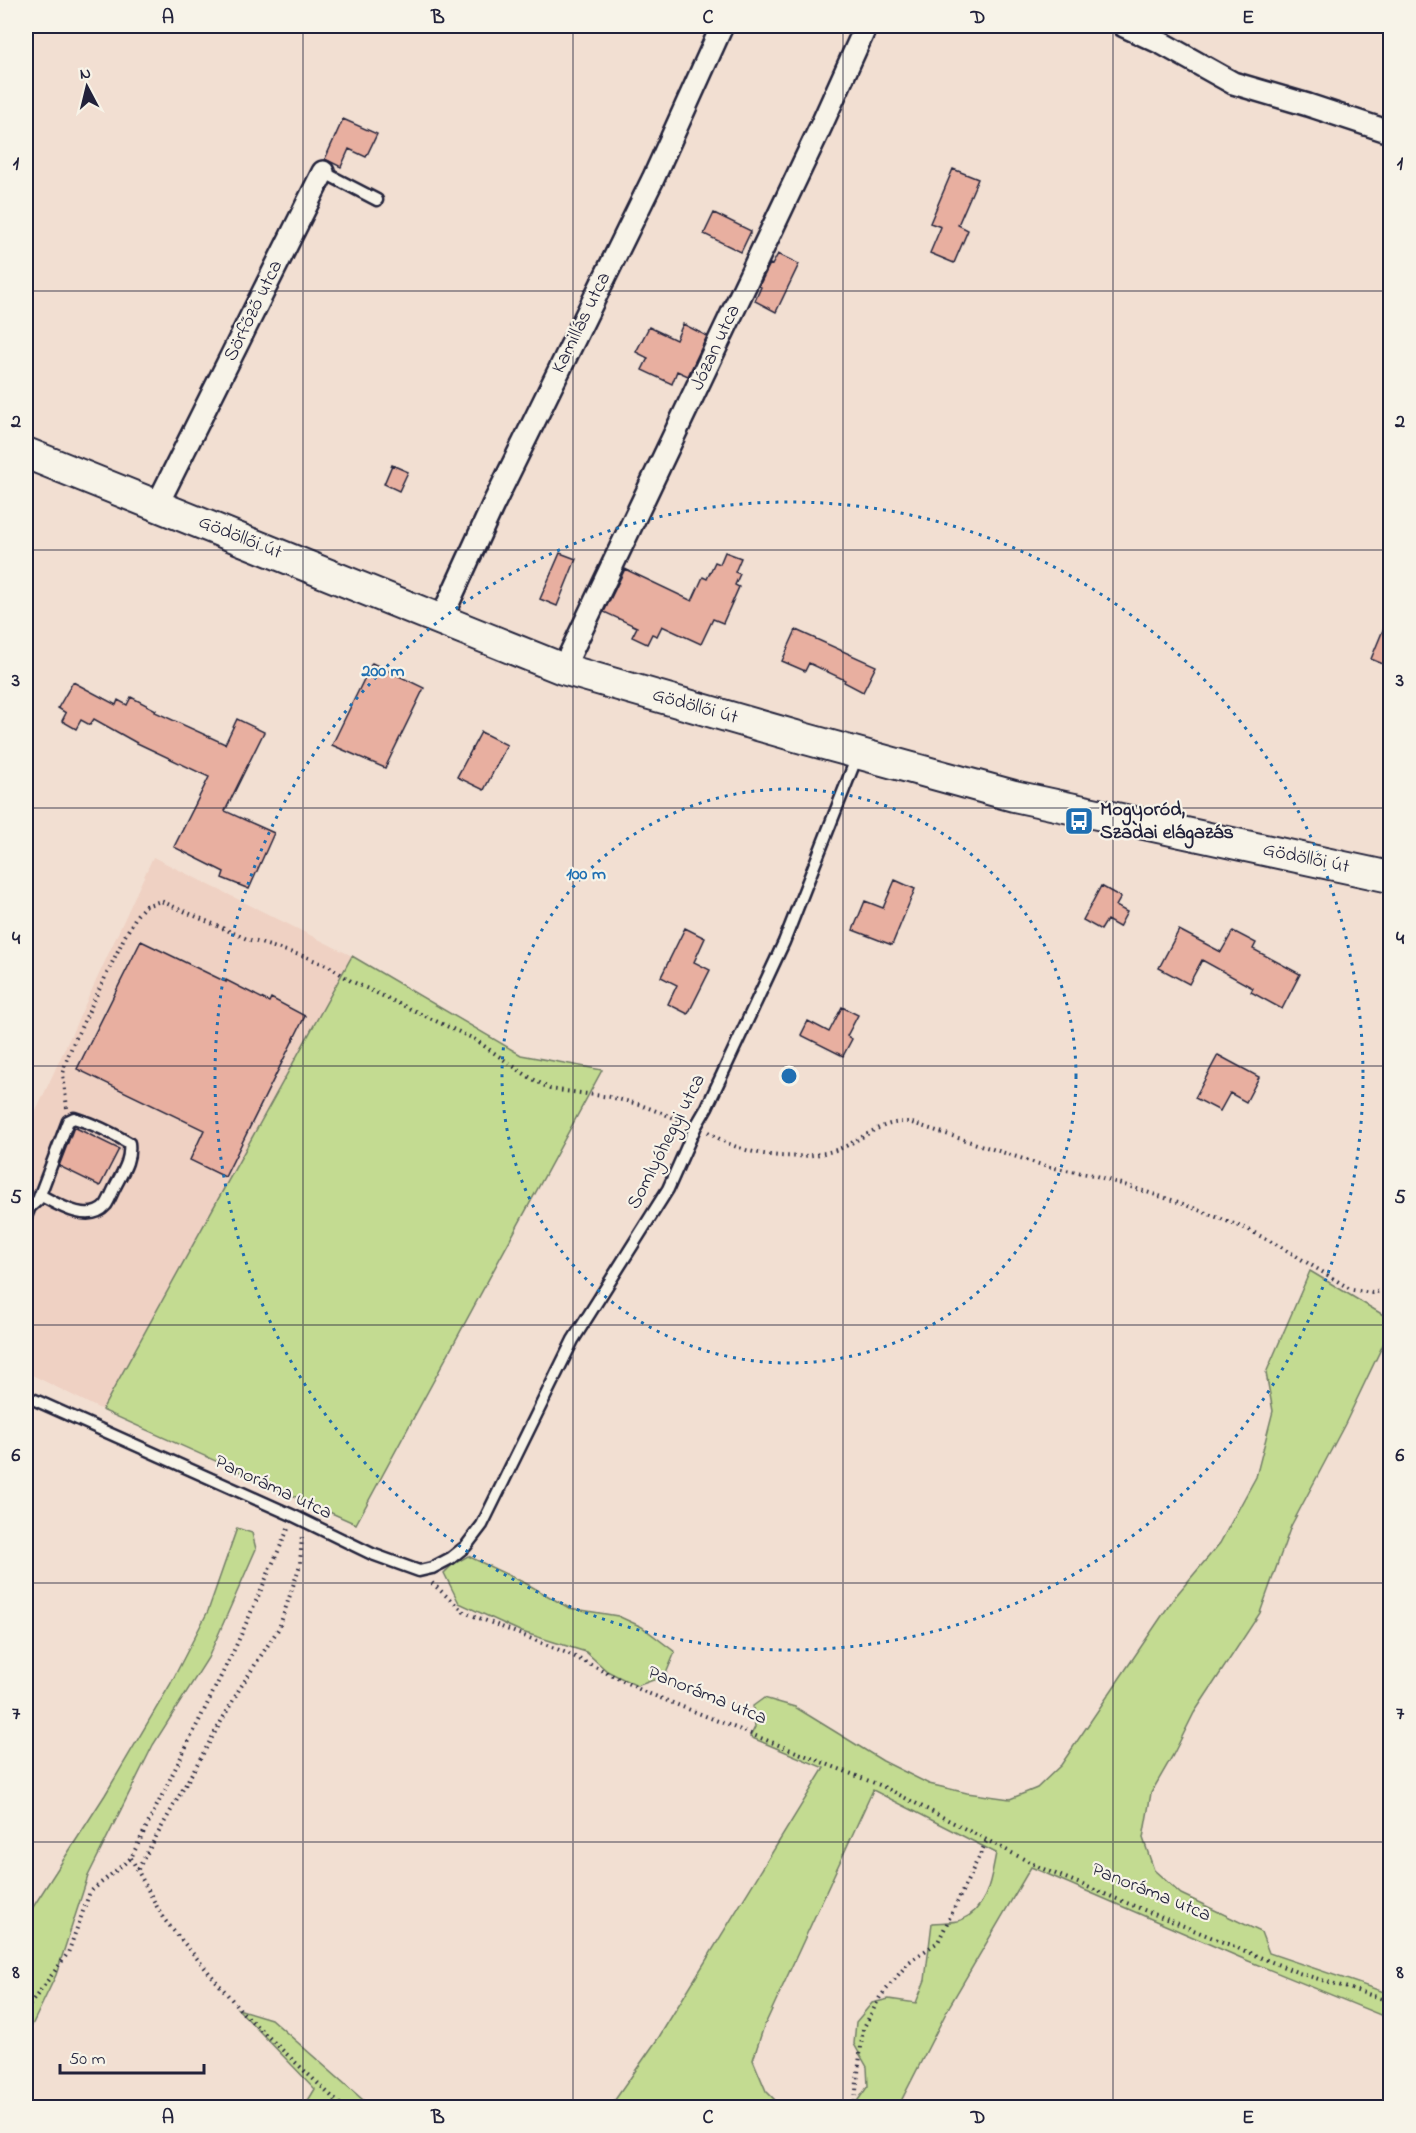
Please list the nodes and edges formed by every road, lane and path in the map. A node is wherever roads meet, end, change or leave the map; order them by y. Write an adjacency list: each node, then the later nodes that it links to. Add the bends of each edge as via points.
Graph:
1 (722, 26): 9 (street, Kamillás utca)
2 (866, 26): 10 (street, Józan utca)
3 (1124, 26): 4 (street, via 1233,83)
4 (1390, 132)
5 (323, 172): 6 (lane, Sörfőző utca); 8 (street, Sörfőző utca)
6 (377, 200)
7 (26, 453): 8 (main road, Gödöllői út)
8 (157, 505): 9 (main road, Gödöllői út)
9 (441, 619): 10 (main road, Gödöllői út)
10 (563, 669): 11 (main road, Gödöllői út)
11 (858, 753): 12 (main road, Gödöllői út, via 1014,796); 14 (lane, Somlyóhegyi utca, via 784,942)
12 (1390, 877)
13 (71, 1120): 14 (path, via 63,1085 66,1061 137,915 145,906 161,901 247,939 329,966 351,981 474,1039 550,1089 628,1102); 15 (lane); 15 (lane, via 87,1122 129,1143 128,1162 105,1205 96,1211 67,1209)
14 (696, 1126): 17 (path, via 731,1145 785,1156 820,1154 883,1125 909,1122 1045,1166 1093,1175 1178,1202 1265,1238 1352,1290 1372,1293); 21 (lane, Somlyóhegyi utca, via 668,1189 573,1340 482,1525 451,1558)
15 (40, 1195): 16 (lane)
16 (26, 1217)
17 (1390, 1289)
18 (26, 1396): 19 (lane, Panoráma utca)
19 (294, 1516): 20 (lane, Panoráma utca); 23 (path, via 236,1646)
20 (306, 1522): 21 (lane, Panoráma utca, via 372,1554); 24 (path, via 300,1565 279,1628 240,1688)
21 (419, 1571): 22 (path, Panoráma utca, via 464,1612 567,1653 645,1692 882,1785)
22 (987, 1840): 25 (path, Panoráma utca, via 1041,1868 1299,1973); 28 (path, via 938,1942 909,1962 879,1998 863,2029)
23 (131, 1858): 24 (path); 26 (path, via 90,1892 68,1953)
24 (138, 1869): 27 (path, via 163,1918 243,2013)
25 (1390, 2001)
26 (26, 2010)
27 (344, 2108)
28 (854, 2108)

